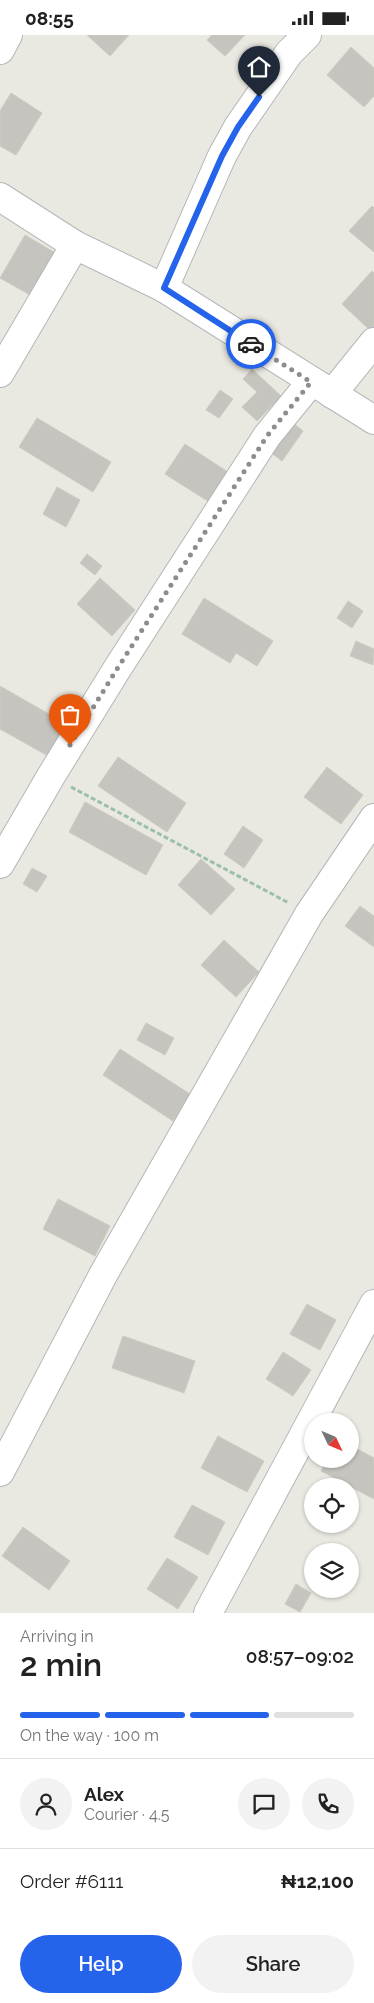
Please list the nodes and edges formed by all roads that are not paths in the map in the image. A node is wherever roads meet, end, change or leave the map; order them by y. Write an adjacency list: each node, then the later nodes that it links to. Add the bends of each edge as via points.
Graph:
1 (8, 35): 3 (street)
2 (307, 35): 6 (street, via 289,53 238,127)
3 (0, 51)
4 (0, 197): 5 (street)
5 (75, 245): 6 (street); 8 (street)
6 (164, 288): 9 (street)
7 (374, 342): 9 (street)
8 (0, 373)
9 (321, 388): 10 (street); 12 (street, via 267,436 117,669)
10 (374, 420)
11 (374, 818): 14 (street, via 309,914 103,1275)
12 (0, 865)
13 (374, 1304): 15 (street)
14 (0, 1472)
15 (208, 1613)

